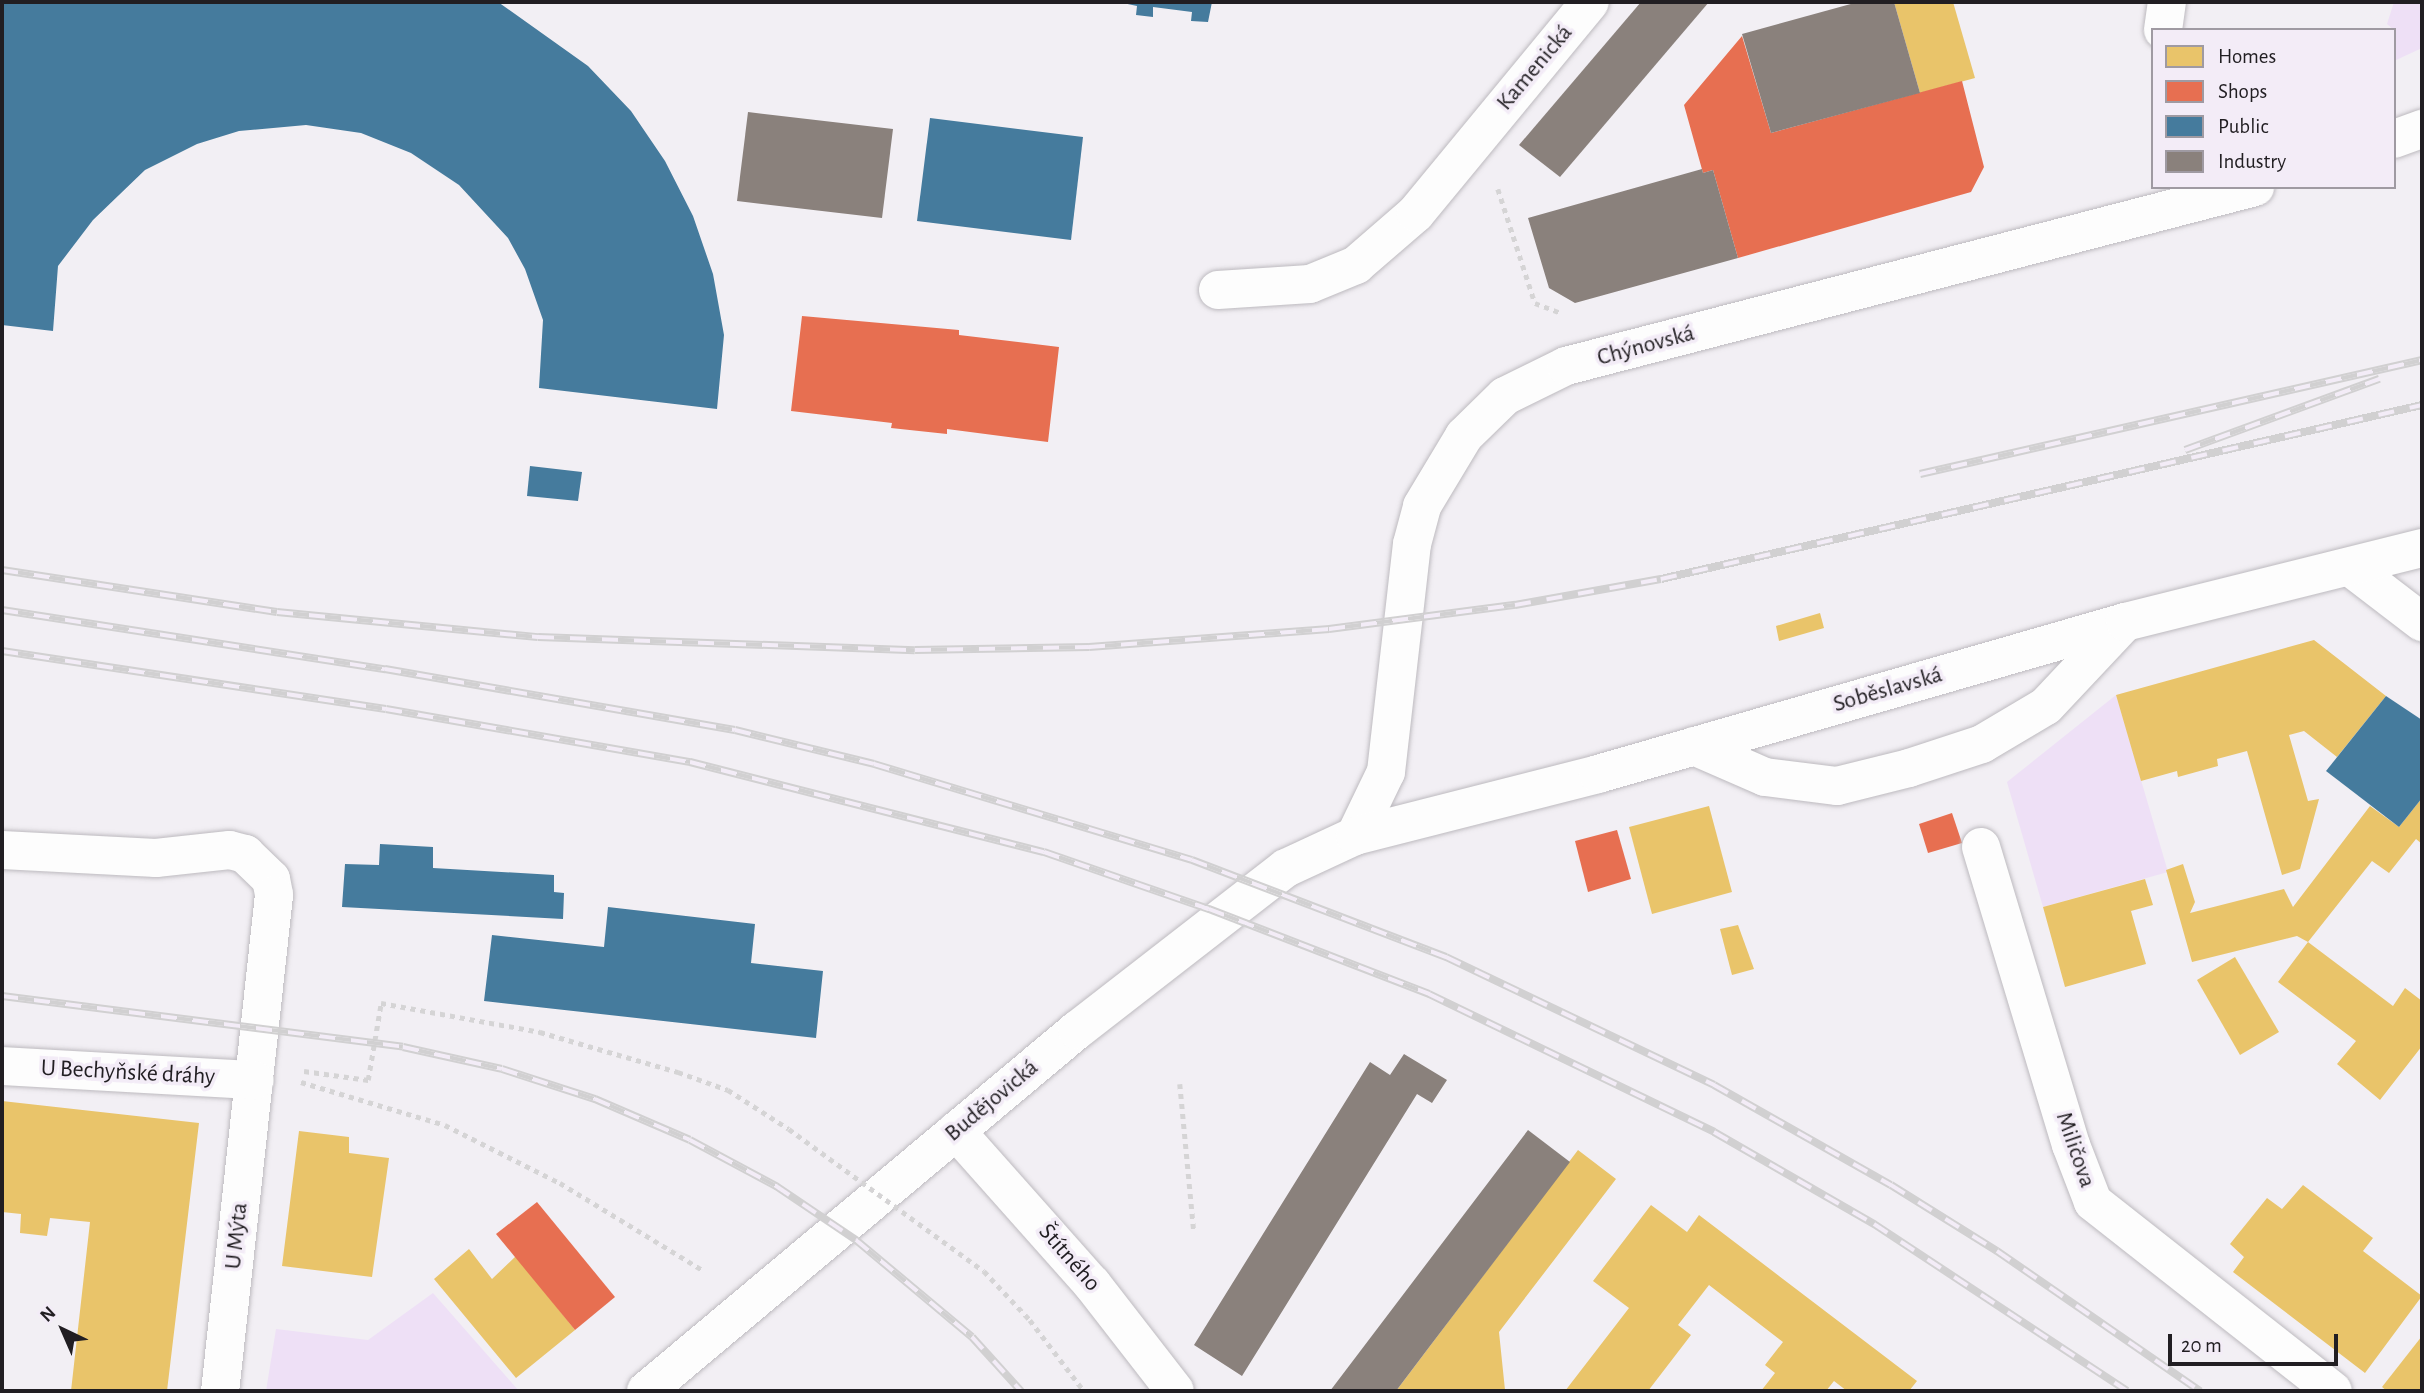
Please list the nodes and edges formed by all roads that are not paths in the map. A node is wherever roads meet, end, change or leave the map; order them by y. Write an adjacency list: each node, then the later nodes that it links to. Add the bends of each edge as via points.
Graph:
1 (1590, 2): 8 (main road, Kamenická, via 1416,213 1356,265 1310,284)
2 (2167, 2): 3 (main road)
3 (2163, 28)
4 (2422, 129): 5 (main road)
5 (2396, 138)
6 (2242, 189): 7 (main road, Chýnovská)
7 (2169, 199): 14 (main road, Chýnovská, via 1566,366 1506,396 1464,436 1422,506 1412,544 1386,772)
8 (1218, 290)
9 (2422, 548): 10 (main road, Soběslavská)
10 (2350, 567): 11 (main road, Soběslavská); 12 (main road)
11 (2125, 622): 13 (main road, Soběslavská); 13 (main road, via 2046,706 1982,744 1909,768 1837,786 1765,777)
12 (2422, 622)
13 (1694, 746): 14 (main road, Soběslavská)
14 (1355, 836): 19 (main road, Budějovická, via 1286,868)
15 (1981, 847): 23 (main road, Miličova, via 2071,1145 2093,1202)
16 (2, 850): 18 (main road, U Mýta, via 156,858 230,850 260,864 274,895)
17 (2, 1066): 18 (main road, U Bechyňské dráhy)
18 (255, 1080): 20 (main road, U Mýta)
19 (956, 1131): 21 (main road, Budějovická); 22 (main road, Štítného, via 1092,1284)
20 (220, 1391)
21 (646, 1391)
22 (1175, 1391)
23 (2333, 1391)

